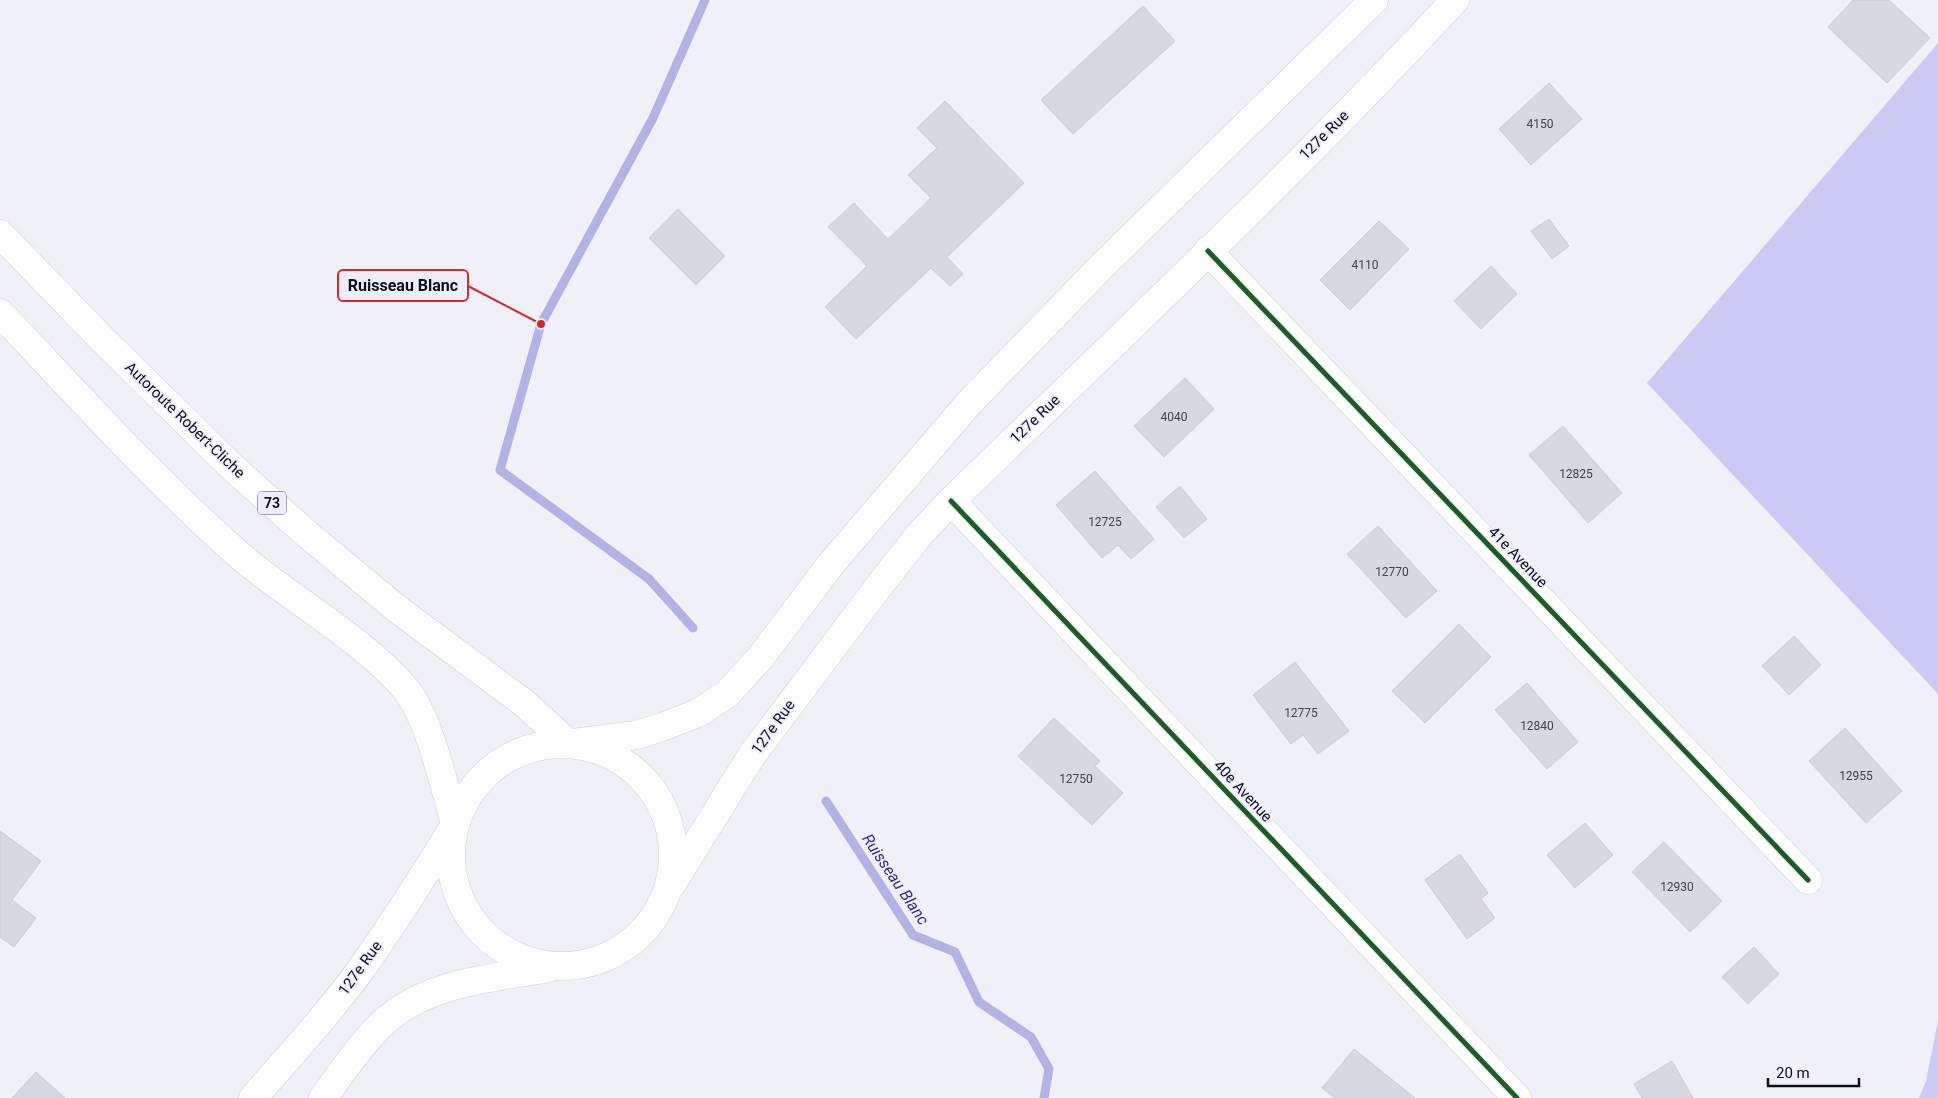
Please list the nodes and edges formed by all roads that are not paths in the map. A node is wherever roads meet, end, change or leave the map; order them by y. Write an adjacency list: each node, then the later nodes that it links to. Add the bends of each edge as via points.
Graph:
1 (1374, 0): 7 (main road, via 1101,267 969,402 830,564 760,658 728,693 698,713 662,728 636,735)
2 (1455, 0): 4 (main road, 127e Rue)
3 (0, 234): 7 (main road, Autoroute Robert-Cliche / 73, via 102,339 300,528 396,608 524,703)
4 (1208, 251): 6 (main road, 127e Rue); 9 (main road, 41e Avenue)
5 (0, 313): 8 (main road, via 173,494 239,555 361,646 391,673 410,695 423,721)
6 (951, 501): 10 (main road, 127e Rue, via 879,586 752,755); 14 (main road, 40e Avenue)
7 (571, 743): 8 (main road, via 520,751 498,763 479,780); 10 (main road, via 604,751 632,767 655,791 669,820 675,852)
8 (454, 825): 11 (main road, via 450,852 452,876 460,901 473,922 490,940 511,954 534,963); 12 (main road, 127e Rue, via 356,976)
9 (1808, 880)
10 (671, 885): 11 (main road, via 657,915 639,937 616,953 588,963)
11 (559, 966): 13 (main road, via 435,992 408,1005 384,1022 356,1052)
12 (253, 1098)
13 (323, 1098)
14 (1517, 1098)

